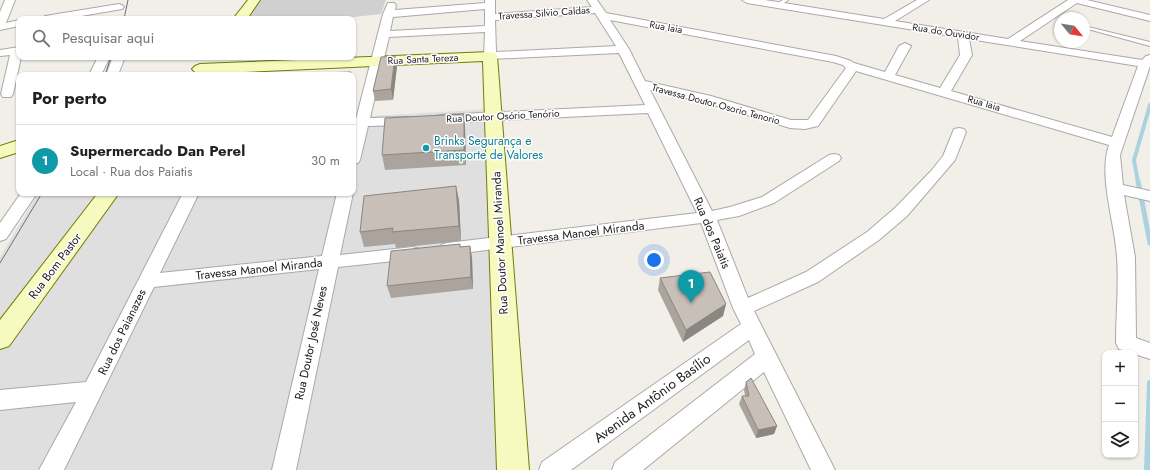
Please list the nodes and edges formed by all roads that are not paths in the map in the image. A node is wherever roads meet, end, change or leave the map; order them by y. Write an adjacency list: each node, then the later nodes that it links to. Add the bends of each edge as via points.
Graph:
1 (254, 0): 13 (street)
2 (747, 0): 7 (street, Rua do Ouvidor)
3 (924, 0): 16 (street)
4 (1075, 0): 14 (street); 22 (street)
5 (12, 1): 17 (street)
6 (119, 3): 11 (street); 12 (street)
7 (782, 3): 16 (street, Rua do Ouvidor)
8 (527, 5): 9 (street)
9 (490, 8): 10 (street, Travessa Silvio Caldas); 18 (street, Rua Doutor Manoel Miranda); 20 (street, via 389,9)
10 (598, 8): 25 (street, Rua dos Paiatis); 34 (street, Rua Iaia, via 836,59)
11 (59, 16)
12 (116, 16)
13 (242, 16)
14 (1150, 18)
15 (16, 23): 17 (street)
16 (884, 23): 21 (street, Rua do Ouvidor)
17 (0, 25)
18 (489, 29): 20 (street); 28 (street, Rua Doutor Manoel Miranda)
19 (1090, 29): 23 (lane)
20 (384, 34): 33 (street)
21 (963, 35): 22 (street, Rua do Ouvidor); 41 (street, via 966,55)
22 (1011, 42): 35 (street, Rua do Ouvidor)
23 (1150, 44)
24 (905, 46): 39 (street)
25 (623, 48): 28 (street, Rua Santa Tereza); 40 (street, Rua dos Paiatis)
26 (16, 50): 27 (street)
27 (0, 53)
28 (490, 56): 33 (street, Rua Santa Tereza); 44 (street, Rua Doutor Manoel Miranda)
29 (16, 59): 42 (street)
30 (102, 60): 36 (street)
31 (118, 60): 37 (street)
32 (208, 60): 38 (street)
33 (378, 61): 38 (street, Rua Santa Tereza); 45 (street)
34 (849, 64): 39 (street, Rua Iaia); 40 (street, Travessa Doutor Osorio Tenorio, via 852,68 812,123 805,125 790,124 707,99)
35 (1146, 66): 49 (street)
36 (96, 72)
37 (113, 72)
38 (198, 72)
39 (888, 76): 41 (street, Rua Iaia)
40 (641, 84): 43 (street, Rua dos Paiatis)
41 (944, 92): 49 (street, Rua Iaia)
42 (8, 93)
43 (653, 109): 44 (street, Rua Doutor Osório Tenório); 60 (street, Rua dos Paiatis)
44 (493, 116): 45 (street, Rua Doutor Osório Tenório); 62 (street, Rua Doutor Manoel Miranda)
45 (358, 123): 47 (street)
46 (959, 132): 65 (street, Avenida Antônio Basílio, via 950,157 901,212 873,236)
47 (356, 138)
48 (16, 141): 50 (street)
49 (1116, 142): 54 (street, via 1113,155)
50 (0, 145)
51 (16, 147): 52 (street)
52 (0, 152)
53 (834, 158): 60 (street, Travessa Manoel Miranda, via 768,200 733,212)
54 (1118, 188): 59 (street); 67 (street, via 1126,257 1126,343)
55 (27, 196): 61 (street)
56 (107, 196): 66 (street, Rua Bom Pastor)
57 (190, 196): 64 (street, Rua dos Paianazes)
58 (344, 196): 63 (street, Rua Doutor José Neves)
59 (1150, 196)
60 (707, 217): 62 (street, Travessa Manoel Miranda); 65 (street, Rua dos Paiatis)
61 (0, 235)
62 (501, 244): 63 (street, Travessa Manoel Miranda); 71 (street, Rua Doutor Manoel Miranda)
63 (329, 261): 64 (street, Travessa Manoel Miranda); 73 (street, Rua Doutor José Neves)
64 (147, 282): 69 (street, Rua dos Paianazes)
65 (748, 317): 68 (street, Rua dos Paiatis); 76 (street, Avenida Antônio Basílio)
66 (0, 339)
67 (1150, 351)
68 (767, 357): 77 (street); 78 (street, Rua dos Paiatis)
69 (93, 391): 70 (street); 72 (street, Rua dos Paianazes)
70 (0, 400)
71 (512, 438): 74 (street, Rua Doutor Manoel Miranda); 75 (street, Rua Doutor Manoel Miranda)
72 (51, 470)
73 (284, 470)
74 (505, 470)
75 (513, 470)
76 (551, 470)
77 (624, 470)
78 (823, 470)

